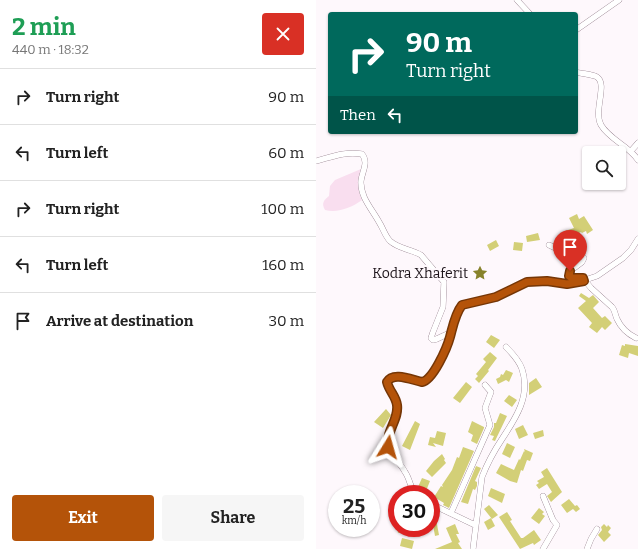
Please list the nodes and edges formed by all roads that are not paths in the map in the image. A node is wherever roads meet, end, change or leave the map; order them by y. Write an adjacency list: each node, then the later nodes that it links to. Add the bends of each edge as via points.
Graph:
1 (517, 0): 3 (street)
2 (619, 0): 4 (street)
3 (528, 12)
4 (578, 29)
5 (578, 72): 7 (street, via 596,77 601,81 598,113 601,125)
6 (638, 143): 7 (street)
7 (631, 151): 8 (street)
8 (638, 160)
9 (316, 161): 13 (street, via 343,154 362,154 365,162 361,180 363,195 389,240 401,248 421,255 444,282 443,307 432,338 433,340)
10 (638, 239): 12 (street, via 631,250 615,265)
11 (549, 245): 12 (street, via 584,258 570,271 569,276 583,278)
12 (584, 281): 13 (street, via 567,284 527,282 496,297 466,303 458,312); 14 (street, via 612,307 625,331)
13 (451, 333): 17 (street, via 433,373 426,381 397,377 390,378 387,382 397,406 387,438 388,447 406,473)
14 (636, 338)
15 (506, 347): 21 (street, via 522,368 523,400 520,410 482,477)
16 (485, 385): 20 (street, via 491,392 484,408 490,425)
17 (410, 485)
18 (543, 496): 24 (street, via 557,525)
19 (440, 508): 20 (street)
20 (452, 513): 21 (street)
21 (475, 524): 23 (street)
22 (597, 529): 25 (street)
23 (473, 549)
24 (543, 549)
25 (587, 549)

